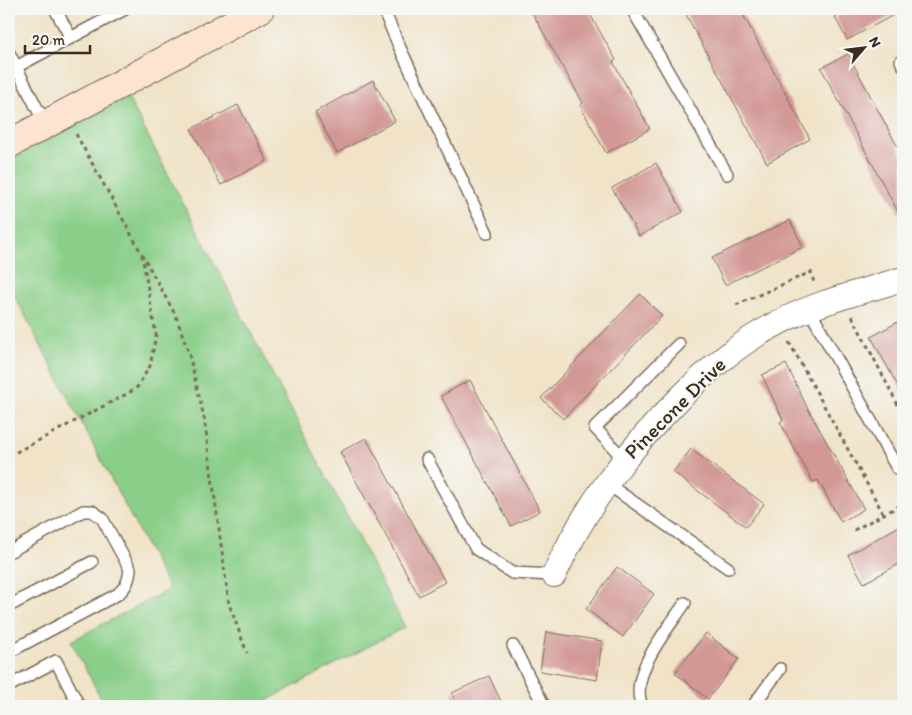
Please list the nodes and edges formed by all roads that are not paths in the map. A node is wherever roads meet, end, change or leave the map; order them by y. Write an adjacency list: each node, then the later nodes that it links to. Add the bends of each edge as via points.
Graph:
1 (55, 9): 6 (lane)
2 (125, 9): 6 (lane)
3 (260, 9): 9 (main road)
4 (383, 9): 12 (lane)
5 (632, 9): 11 (lane)
6 (71, 38): 8 (lane)
7 (9, 53): 8 (lane)
8 (16, 67): 9 (lane)
9 (55, 119): 10 (main road)
10 (9, 144)
11 (727, 174)
12 (488, 233)
13 (903, 279): 14 (street, Pinecone Drive, via 820,303)
14 (814, 317): 17 (street, Pinecone Drive, via 784,332 759,333 722,358 651,427); 18 (lane)
15 (679, 344): 17 (lane, via 595,428)
16 (427, 459): 23 (lane, via 476,549 512,573)
17 (624, 459): 19 (street, Pinecone Drive)
18 (897, 468)
19 (606, 483): 22 (lane); 23 (street, Pinecone Drive, via 580,523)
20 (9, 552): 27 (lane, via 83,511 92,511 102,518 130,570 125,588 118,594)
21 (92, 562): 25 (lane)
22 (728, 568)
23 (554, 575)
24 (685, 603): 32 (lane, via 646,662 638,689)
25 (9, 606)
26 (513, 646): 31 (lane)
27 (9, 652)
28 (780, 669): 33 (lane)
29 (9, 686): 30 (lane, via 56,661)
30 (79, 706)
31 (544, 706)
32 (642, 706)
33 (753, 706)

